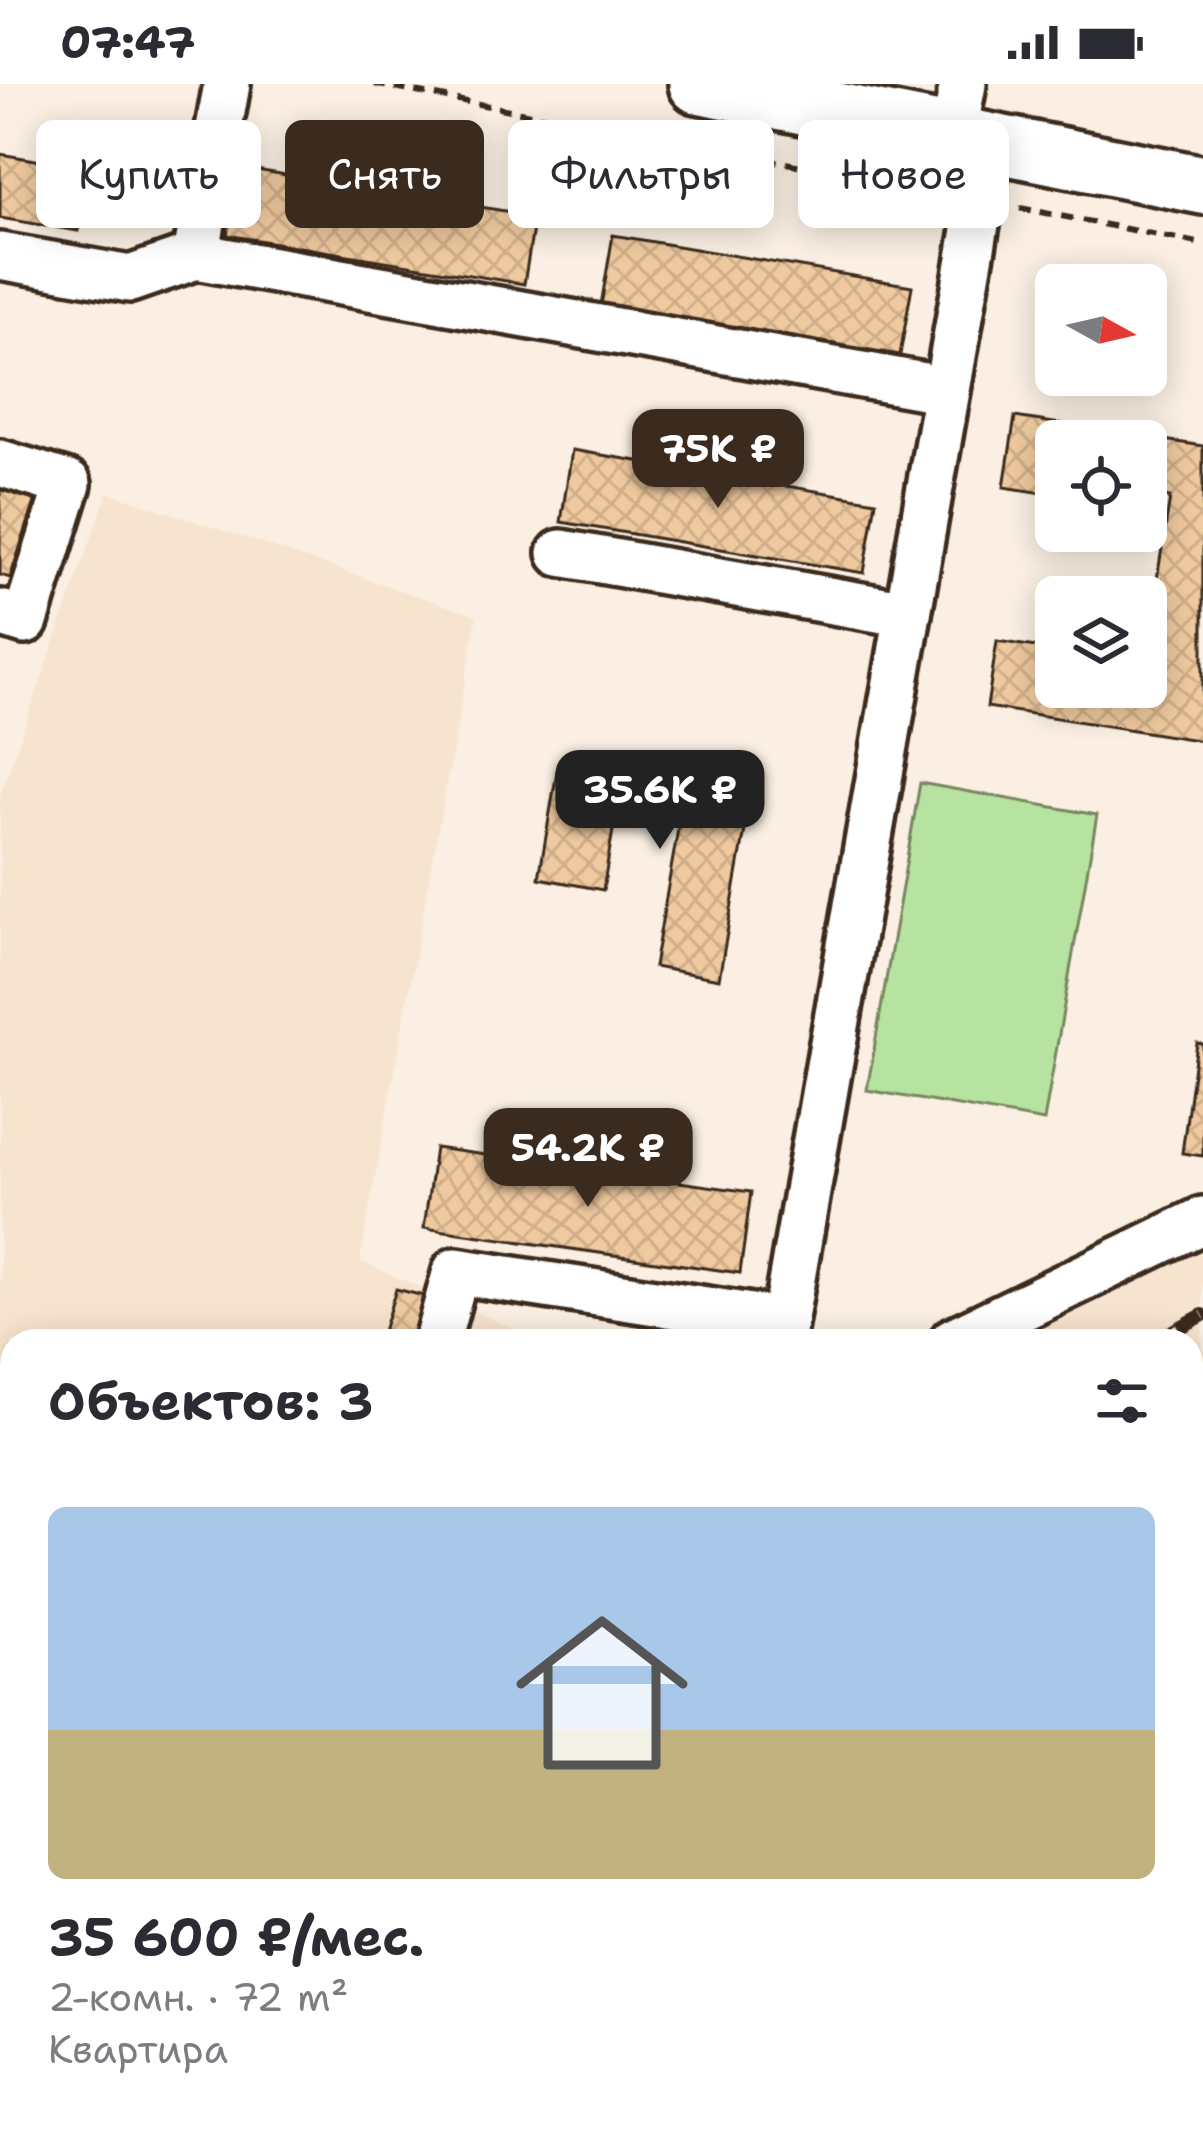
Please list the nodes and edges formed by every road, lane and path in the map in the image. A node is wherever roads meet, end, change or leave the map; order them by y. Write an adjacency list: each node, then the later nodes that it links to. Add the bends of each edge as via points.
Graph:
1 (227, 84): 12 (lane)
2 (374, 84): 6 (path)
3 (698, 84): 4 (main road)
4 (954, 120)
5 (1009, 133): 7 (main road)
6 (798, 165)
7 (1203, 185)
8 (1009, 206): 10 (path)
9 (975, 228): 13 (lane)
10 (1203, 244)
11 (0, 256): 12 (lane, via 130,279)
12 (196, 256): 13 (lane)
13 (946, 390): 17 (lane)
14 (0, 463): 16 (lane, via 68,484 25,621)
15 (561, 554): 17 (lane)
16 (0, 613)
17 (907, 614): 21 (lane)
18 (1203, 1220): 22 (lane)
19 (439, 1329): 20 (lane, via 456,1270)
20 (772, 1329)
21 (783, 1329)
22 (978, 1329)

